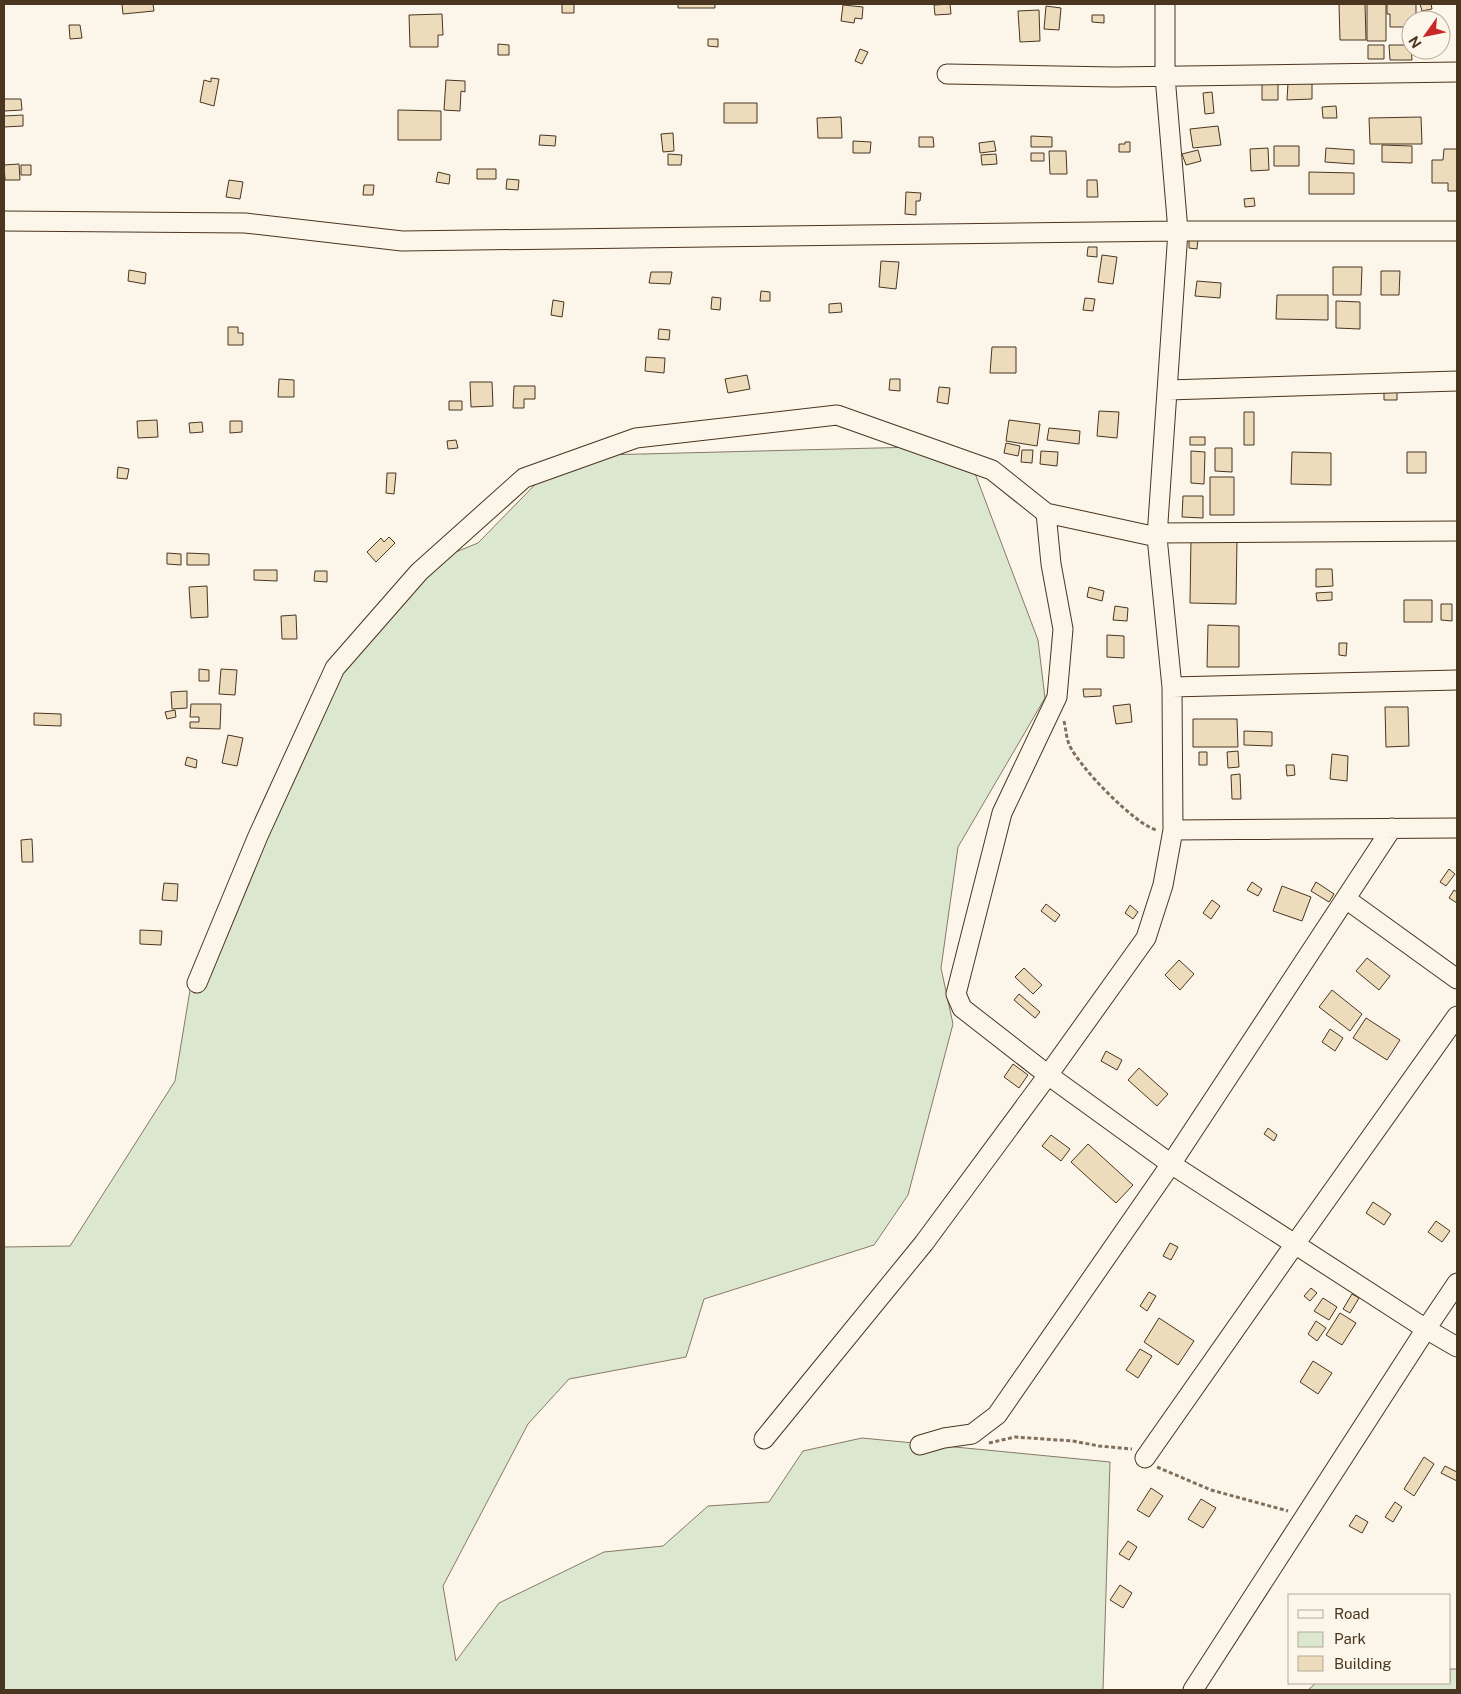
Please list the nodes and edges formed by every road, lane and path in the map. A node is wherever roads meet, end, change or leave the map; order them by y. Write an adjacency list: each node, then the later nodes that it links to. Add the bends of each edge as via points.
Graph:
1 (1165, 4): 4 (street)
2 (1457, 72): 4 (street)
3 (946, 74): 4 (street)
4 (1165, 76): 6 (street)
5 (4, 221): 6 (street, via 245,223 402,241)
6 (1178, 231): 7 (street); 9 (street)
7 (1457, 231)
8 (1457, 381): 9 (street)
9 (1168, 390): 12 (street)
10 (1046, 514): 12 (street); 15 (street, via 1063,629); 21 (street, via 992,470 837,415 636,438 524,478 420,572 335,668 258,836)
11 (1457, 531): 12 (street)
12 (1157, 535): 14 (street)
13 (1457, 680): 14 (street)
14 (1172, 687): 18 (street)
15 (1058, 697): 18 (path, via 1069,745 1094,780 1139,822 1155,830); 23 (street, via 1002,813 956,994 962,1008)
16 (1392, 828): 17 (street); 18 (street); 19 (street)
17 (1457, 828)
18 (1173, 830): 23 (street, via 1163,885 1146,938)
19 (1346, 898): 20 (street); 24 (street)
20 (1457, 979)
21 (197, 983)
22 (1457, 1016): 25 (street)
23 (1048, 1075): 24 (street); 29 (street, via 924,1243)
24 (1171, 1164): 25 (street); 31 (street, via 997,1415 972,1434)
25 (1295, 1244): 27 (street); 32 (street)
26 (1457, 1284): 27 (street)
27 (1426, 1329): 28 (street); 33 (street)
28 (1457, 1348)
29 (764, 1439)
30 (987, 1444): 32 (path, via 1015,1437 1046,1439 1132,1449)
31 (920, 1445)
32 (1145, 1458): 33 (path, via 1159,1468 1211,1490)
33 (1305, 1516): 34 (street)
34 (1193, 1690)

